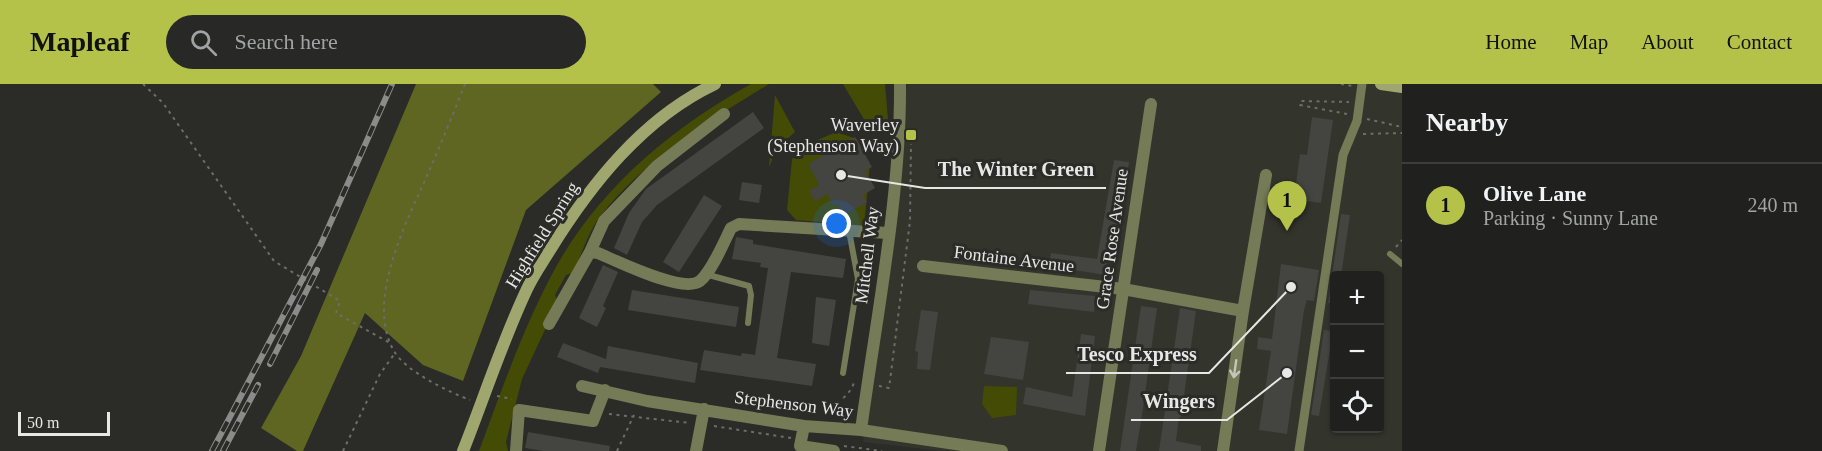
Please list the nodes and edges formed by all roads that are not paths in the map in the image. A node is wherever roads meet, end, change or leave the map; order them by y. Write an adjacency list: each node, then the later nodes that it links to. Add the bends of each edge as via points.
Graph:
1 (715, 84): 28 (main road, Highfield Spring, via 696,93 648,129 603,171 567,222 527,288)
2 (900, 84): 10 (street, Mitchell Way, via 899,134)
3 (1381, 84): 4 (main road)
4 (1402, 87)
5 (1362, 89): 34 (street, via 1358,116 1343,155)
6 (1151, 104): 16 (street, Grace Rose Avenue)
7 (724, 114): 11 (street, via 635,186 604,221)
8 (1266, 175): 17 (street)
9 (849, 231): 10 (street); 15 (street, via 735,225); 20 (lane, via 858,279)
10 (888, 233): 25 (street, Mitchell Way)
11 (590, 252): 15 (street, via 681,284 699,282); 19 (street)
12 (1390, 254): 13 (lane)
13 (1402, 264)
14 (923, 266): 16 (street, Fontaine Avenue)
15 (705, 274): 18 (lane, via 749,286)
16 (1123, 290): 17 (street, Fontaine Avenue); 32 (street, Grace Rose Avenue)
17 (1243, 311): 33 (street, one-way to 33)
18 (748, 323)
19 (549, 324)
20 (843, 373)
21 (582, 386): 22 (street, Stephenson Way)
22 (605, 390): 23 (street, Stephenson Way); 29 (street, via 592,421 519,410)
23 (704, 410): 24 (street, Stephenson Way); 30 (street)
24 (804, 426): 25 (street, Stephenson Way); 27 (street, via 800,446)
25 (861, 430): 26 (street, Stephenson Way)
26 (950, 447): 31 (street, Stephenson Way)
27 (836, 448)
28 (463, 451)
29 (516, 451)
30 (696, 451)
31 (1002, 451)
32 (1099, 451)
33 (1223, 451)
34 (1299, 451)

